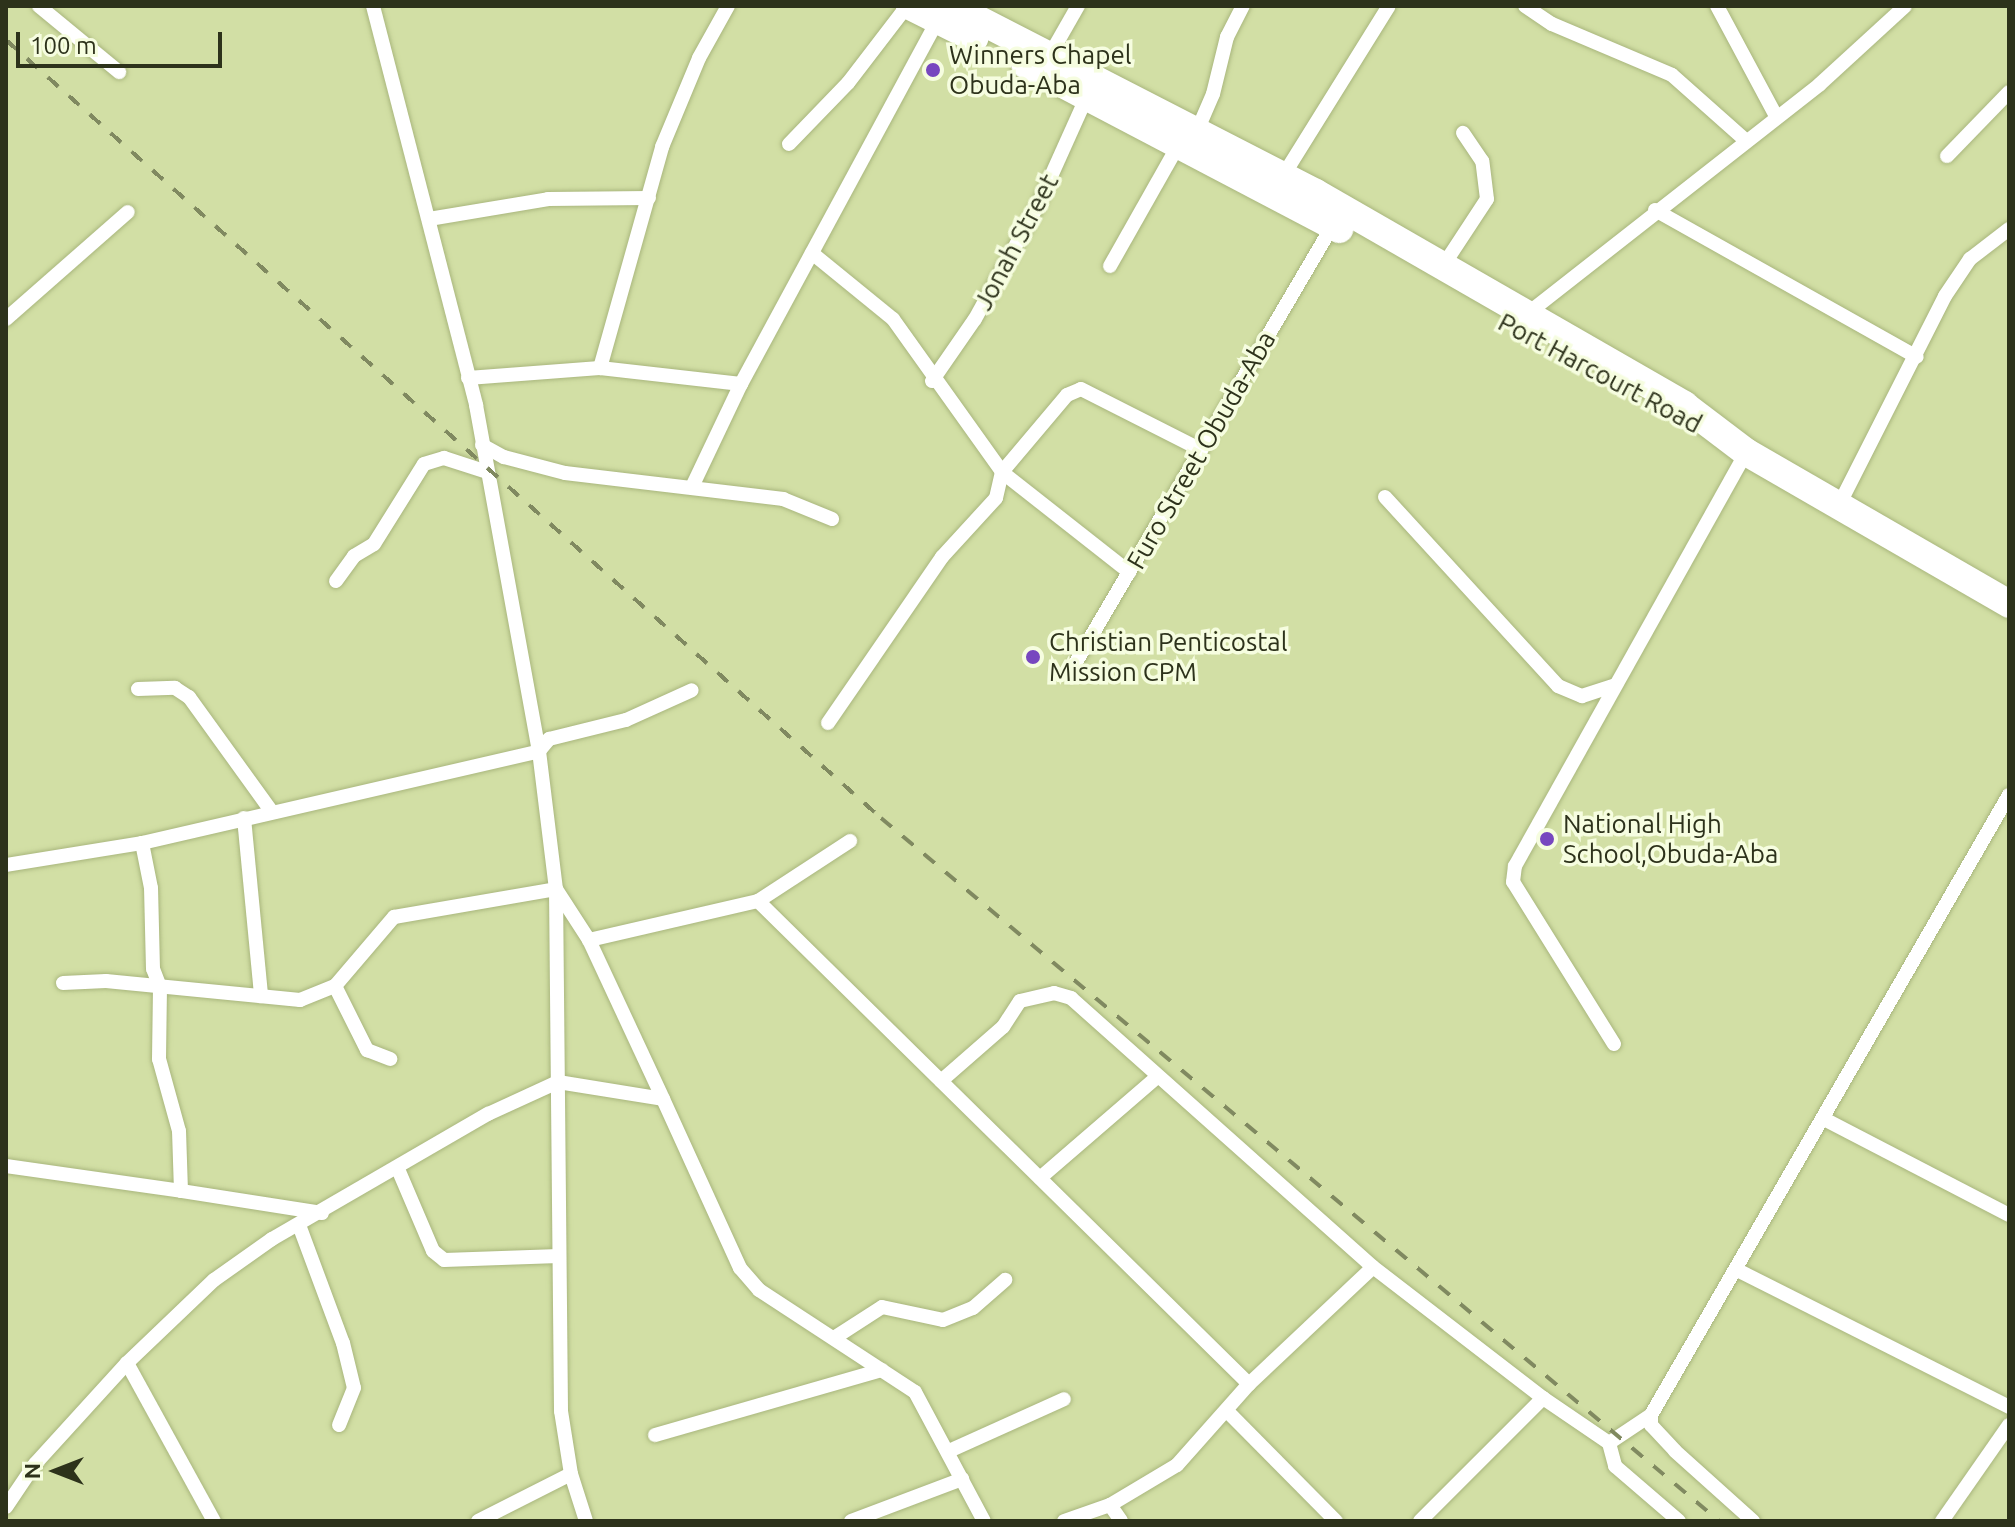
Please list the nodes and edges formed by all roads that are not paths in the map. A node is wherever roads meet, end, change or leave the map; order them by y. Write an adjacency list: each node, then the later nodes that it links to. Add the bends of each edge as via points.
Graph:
1 (373, 6): 26 (street)
2 (728, 6): 23 (street, via 662,147)
3 (908, 6): 11 (highway, Port Harcourt Road); 20 (street, via 848,83)
4 (1078, 6): 12 (street)
5 (1243, 6): 18 (street, via 1227,37 1213,94)
6 (1389, 6): 22 (street)
7 (1525, 6): 19 (street, via 1552,24 1672,75)
8 (1717, 6): 16 (street)
9 (47, 8): 13 (street)
10 (1898, 9): 16 (street, via 1820,84)
11 (945, 13): 12 (highway, Port Harcourt Road); 15 (highway, Port Harcourt Road); 29 (street)
12 (1050, 55): 18 (highway, Port Harcourt Road)
13 (119, 72)
14 (2009, 92): 21 (street)
15 (1087, 96): 18 (highway, Port Harcourt Road); 37 (street, Jonah Street, via 1039,203 975,319)
16 (1775, 114): 19 (street)
17 (1463, 133): 31 (street, via 1482,161 1487,199)
18 (1188, 137): 22 (highway, Port Harcourt Road); 27 (highway, Port Harcourt Road); 30 (street)
19 (1744, 139): 24 (street)
20 (789, 144)
21 (1947, 156)
22 (1283, 176): 31 (highway, Port Harcourt Road)
23 (649, 198): 26 (street, via 517,202); 35 (street)
24 (1655, 210): 32 (street); 34 (street)
25 (128, 212): 33 (street)
26 (429, 219): 36 (street)
27 (1333, 225): 39 (highway, Port Harcourt Road, via 1674,418); 41 (street, Furo Street Obuda-Aba)
28 (2009, 229): 34 (street, via 1964,267)
29 (812, 253): 37 (street, via 878,304); 38 (street)
30 (1110, 266)
31 (1443, 266): 32 (highway, Port Harcourt Road)
32 (1527, 314): 39 (highway, Port Harcourt Road, via 1684,405)
33 (6, 319)
34 (1917, 357): 47 (street)
35 (600, 368): 36 (street); 38 (street)
36 (468, 378): 40 (street)
37 (932, 381): 44 (street)
38 (741, 384): 45 (street)
39 (1722, 436): 42 (highway)
40 (482, 445): 43 (street); 45 (street, via 504,457 565,473)
41 (1201, 450): 44 (street, via 1074,389); 49 (street, Furo Street Obuda-Aba)
42 (1746, 452): 47 (highway); 53 (street)
43 (487, 472): 50 (street, via 452,459 424,464 374,544 354,556); 57 (street)
44 (1002, 472): 49 (street); 56 (street, via 996,498 942,557)
45 (692, 487): 48 (street, via 783,499)
46 (1385, 497): 53 (street, via 1558,686 1582,696)
47 (1839, 505): 51 (highway)
48 (832, 519)
49 (1129, 572): 52 (street, Furo Street Obuda-Aba)
50 (336, 581)
51 (2009, 604)
52 (1069, 674)
53 (1615, 685): 71 (street, via 1515,866 1513,882)
54 (138, 689): 59 (street, via 175,688 189,697)
55 (692, 690): 57 (street, via 626,720 549,739)
56 (828, 723)
57 (539, 751): 59 (street); 64 (street)
58 (2009, 795): 77 (street)
59 (272, 812): 60 (street)
60 (244, 818): 62 (street); 70 (street)
61 (850, 841): 65 (street)
62 (142, 843): 63 (street); 69 (street, via 151,888 153,969)
63 (6, 865)
64 (556, 889): 66 (street); 68 (street, via 394,917); 75 (street)
65 (758, 901): 66 (street); 74 (street)
66 (589, 940): 76 (street)
67 (63, 983): 69 (street)
68 (335, 986): 70 (street, via 300,1000); 72 (street, via 367,1050)
69 (160, 987): 70 (street); 81 (street, via 159,1059 179,1131)
70 (261, 996)
71 (1614, 1044)
72 (390, 1059)
73 (1157, 1077): 74 (street, via 1086,1009 1054,993 1020,1001 1003,1027); 80 (street); 86 (street)
74 (941, 1081): 80 (street)
75 (558, 1082): 76 (street); 79 (street, via 488,1114); 85 (street)
76 (663, 1099): 89 (street, via 740,1268 759,1290)
77 (1824, 1119): 83 (street); 87 (street)
78 (6, 1166): 81 (street)
79 (398, 1169): 82 (street); 85 (street, via 433,1251 444,1260)
80 (1040, 1178): 92 (street)
81 (181, 1191): 82 (street)
82 (322, 1213): 84 (street)
83 (2009, 1215)
84 (299, 1225): 90 (street, via 214,1280); 98 (street, via 354,1388)
85 (559, 1256): 103 (street, via 561,1411)
86 (1373, 1267): 92 (street); 93 (street)
87 (1737, 1270): 95 (street); 97 (street)
88 (1005, 1280): 89 (street, via 973,1308 943,1320 882,1307)
89 (834, 1338): 91 (street)
90 (127, 1363): 106 (street, via 35,1464); 107 (street)
91 (882, 1370): 100 (street); 102 (street, via 915,1392)
92 (1249, 1384): 96 (street)
93 (1543, 1398): 101 (street); 115 (street)
94 (1064, 1399): 102 (street)
95 (2009, 1407)
96 (1227, 1411): 105 (street, via 1177,1465); 114 (street)
97 (1651, 1415): 101 (street); 117 (street, via 1651,1425 1675,1451)
98 (339, 1425)
99 (2009, 1425): 118 (street)
100 (655, 1435)
101 (1609, 1443): 116 (street, via 1615,1466)
102 (949, 1451): 104 (street)
103 (571, 1474): 108 (street); 109 (street)
104 (962, 1479): 110 (street); 111 (street)
105 (1110, 1505): 112 (street); 113 (street)
106 (6, 1507)
107 (214, 1521)
108 (478, 1521)
109 (586, 1521)
110 (851, 1521)
111 (984, 1521)
112 (1064, 1521)
113 (1121, 1521)
114 (1336, 1521)
115 (1420, 1521)
116 (1679, 1521)
117 (1753, 1521)
118 (1942, 1521)

